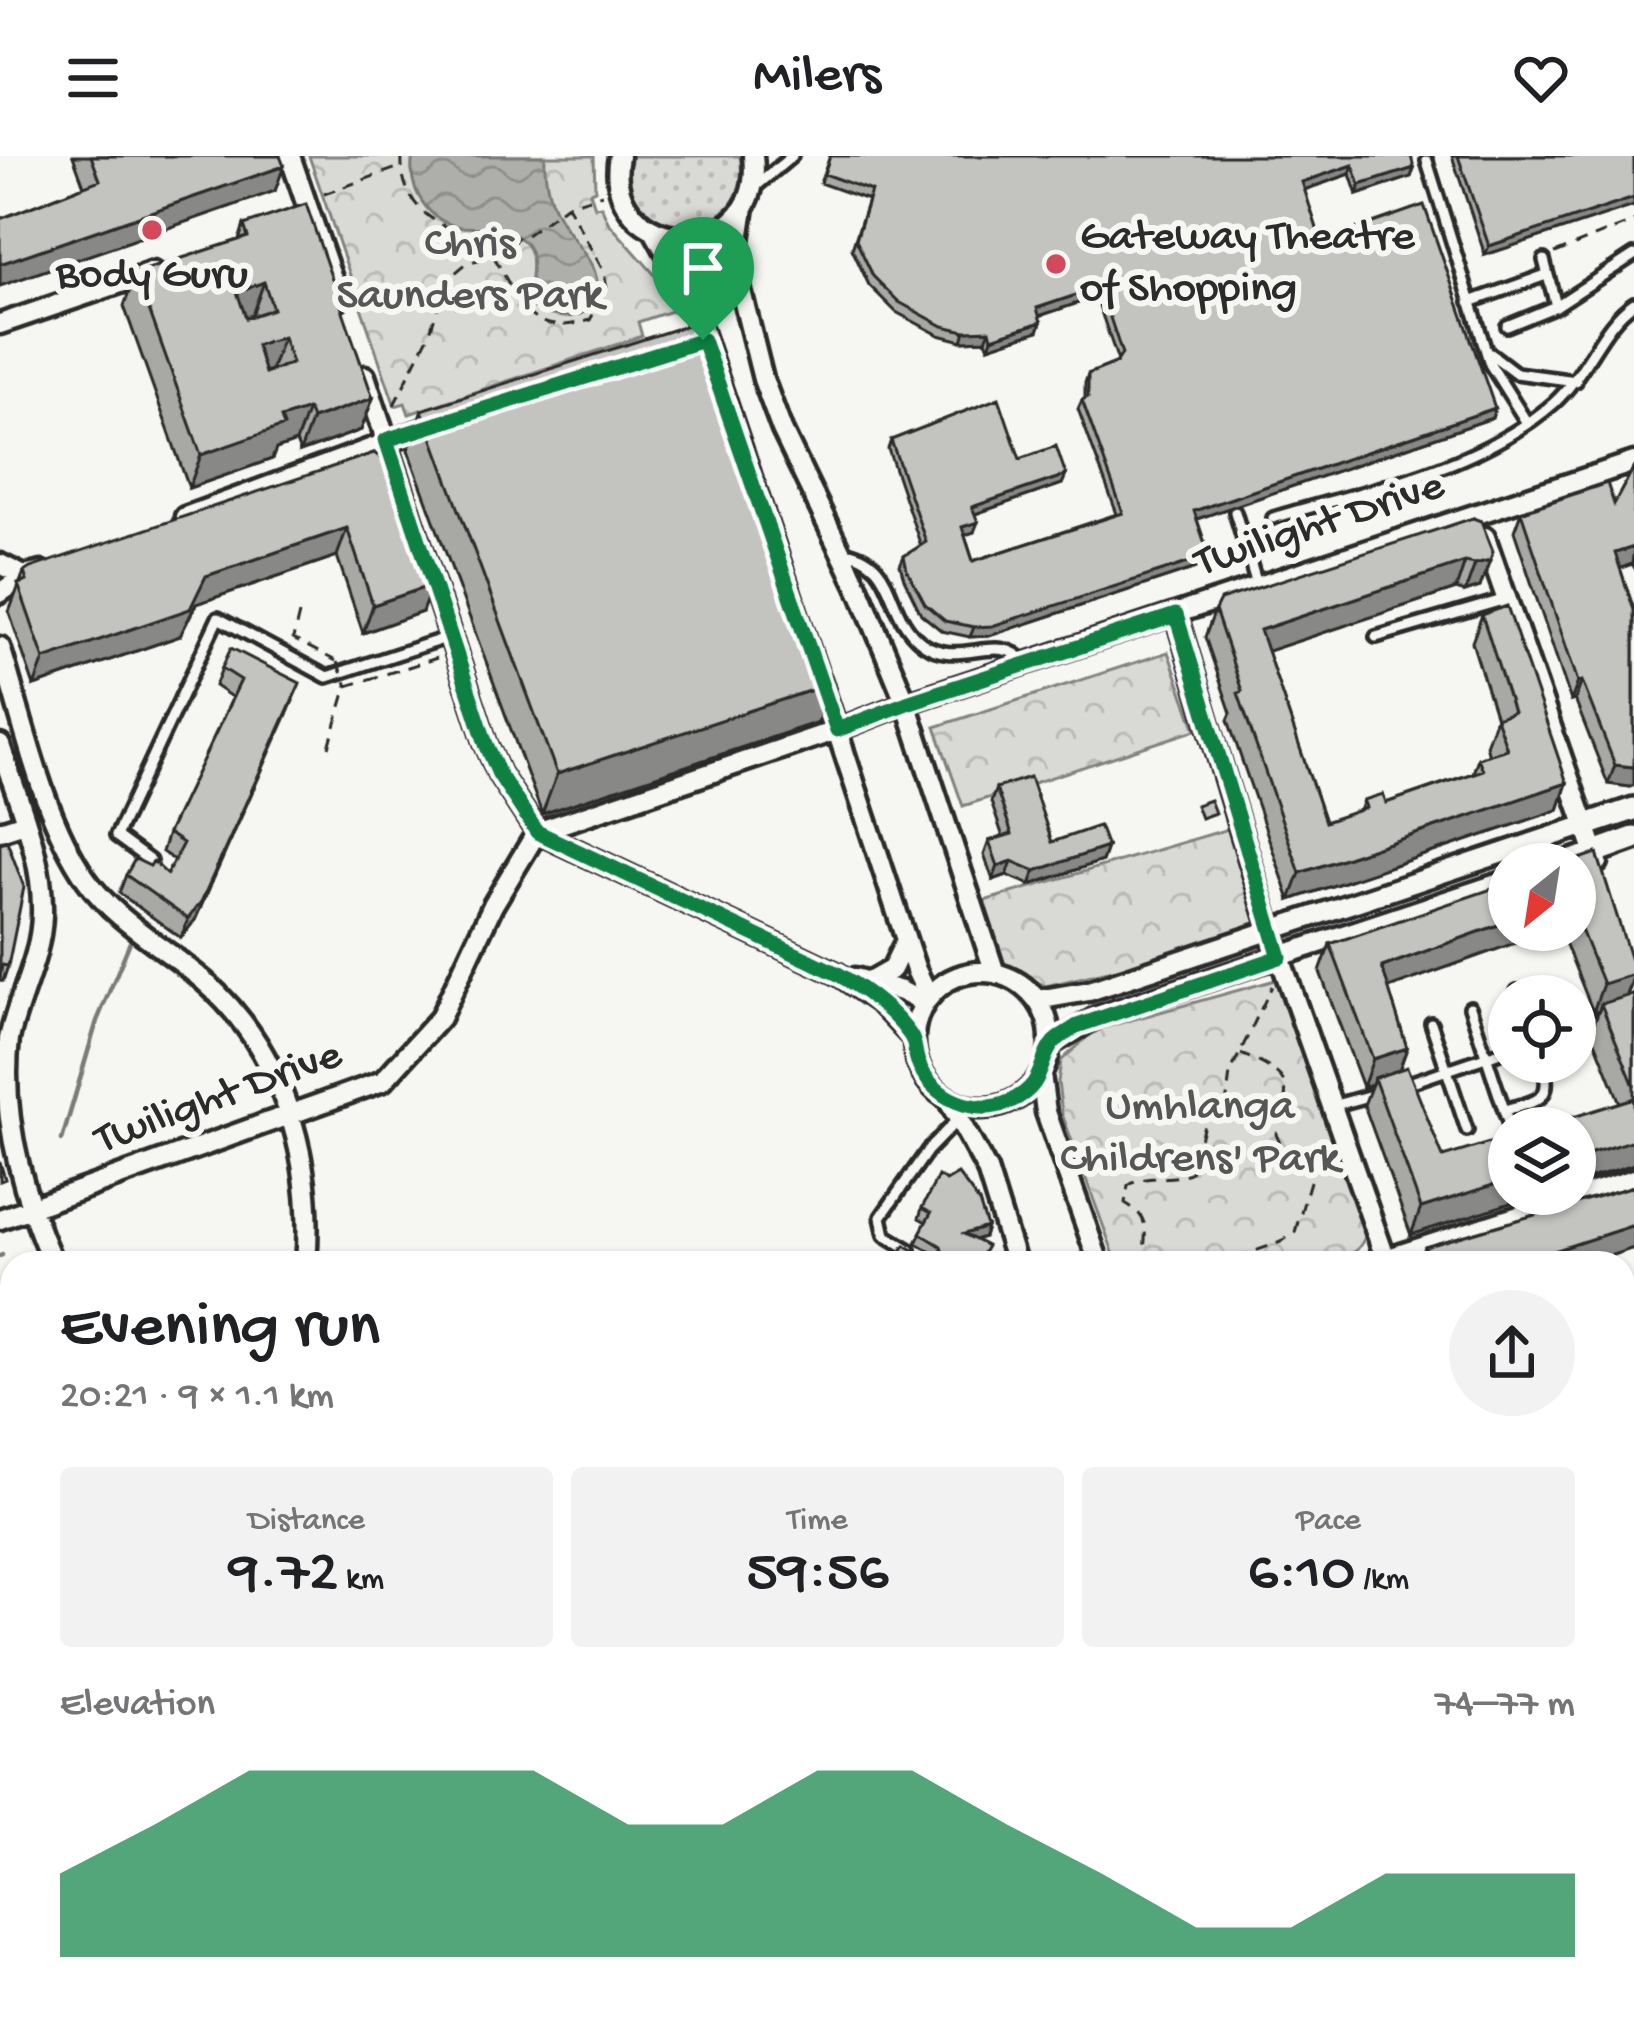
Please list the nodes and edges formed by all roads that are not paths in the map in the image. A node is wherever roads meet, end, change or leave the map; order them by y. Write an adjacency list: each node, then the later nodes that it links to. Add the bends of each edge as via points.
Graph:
1 (290, 156): 7 (street)
2 (619, 156): 9 (street, via 630,210)
3 (753, 156): 6 (street)
4 (792, 156): 6 (lane)
5 (1426, 161): 14 (lane)
6 (746, 203): 9 (street, via 704,236); 34 (street, via 735,267 739,298 782,430)
7 (308, 209): 8 (street); 17 (street)
8 (290, 224)
9 (654, 231): 20 (street)
10 (1634, 255): 16 (lane)
11 (1544, 260): 13 (lane)
12 (165, 267): 18 (street)
13 (1546, 275): 14 (lane); 16 (lane)
14 (1470, 302): 22 (lane)
15 (1634, 303): 25 (lane)
16 (1556, 306): 19 (lane)
17 (346, 323)
18 (0, 324)
19 (1507, 326)
20 (703, 340): 21 (street); 23 (street)
21 (680, 347)
22 (1488, 349): 25 (lane, via 1516,373); 27 (lane)
23 (712, 364)
24 (361, 365): 28 (street)
25 (1576, 381): 27 (lane)
26 (454, 418): 28 (street)
27 (1527, 423): 32 (lane, via 1468,458)
28 (384, 434): 33 (street); 43 (street)
29 (1634, 462): 31 (street, Twilight Drive)
30 (1235, 512): 38 (lane)
31 (1477, 516): 38 (street, Twilight Drive); 40 (street)
32 (1274, 518)
33 (173, 522)
34 (840, 550): 46 (lane, via 875,564 899,614 927,647 958,655 1003,648); 47 (street)
35 (66, 563): 37 (street)
36 (0, 564): 37 (street)
37 (24, 576): 39 (street)
38 (1258, 588): 41 (street, Twilight Drive)
39 (0, 593)
40 (1506, 599): 42 (lane); 52 (street)
41 (1176, 615): 46 (street, Twilight Drive); 59 (street)
42 (1376, 638)
43 (453, 644): 54 (street, via 499,774); 56 (lane, via 327,677 218,619 116,836)
44 (0, 647): 81 (street, via 71,855 106,902 232,1009)
45 (815, 664): 48 (street)
46 (1026, 664): 47 (street, Twilight Drive)
47 (907, 703): 48 (street, Twilight Drive); 62 (street)
48 (837, 730): 54 (street, Twilight Drive); 60 (street)
49 (0, 745): 51 (street)
50 (1634, 809): 52 (street)
51 (25, 823): 53 (street); 85 (street, via 42,915 4,1091)
52 (1586, 825): 57 (street); 59 (street)
53 (0, 831)
54 (537, 832): 63 (street); 81 (street, Twilight Drive, via 440,1018 415,1050 383,1082)
55 (1634, 838): 57 (street)
56 (150, 861)
57 (1598, 862)
58 (1488, 887): 61 (street)
59 (1271, 932): 61 (street); 66 (street, via 1089,992)
60 (906, 940): 64 (street, via 892,969); 65 (street)
61 (1280, 957): 72 (street, via 1096,1017); 78 (street)
62 (995, 973): 65 (street, via 957,976); 66 (street)
63 (838, 974): 64 (street); 71 (street)
64 (869, 982): 65 (street)
65 (926, 1000): 71 (street)
66 (1037, 1000): 72 (street)
67 (1470, 1006): 73 (lane)
68 (1614, 1015): 69 (lane)
69 (1596, 1021)
70 (1431, 1023): 74 (lane)
71 (914, 1039): 77 (street, via 918,1062)
72 (1050, 1045): 75 (street)
73 (1487, 1057): 74 (lane); 79 (lane)
74 (1446, 1070): 78 (lane); 83 (lane)
75 (1041, 1074): 77 (street, via 1009,1102 967,1106); 91 (street, via 1046,1112)
76 (1547, 1083): 80 (lane, via 1540,1100)
77 (946, 1098): 82 (street)
78 (1333, 1106): 92 (street)
79 (1503, 1107)
80 (1515, 1107)
81 (290, 1114): 85 (street, Twilight Drive); 88 (street, via 307,1183)
82 (959, 1118): 89 (lane, via 881,1217 885,1234); 90 (street, via 987,1171)
83 (1467, 1130)
84 (1634, 1178): 93 (street)
85 (30, 1209): 86 (street, Twilight Drive); 87 (street)
86 (0, 1219)
87 (48, 1251)
88 (306, 1251)
89 (912, 1251)
90 (1012, 1251)
91 (1095, 1251)
92 (1379, 1251)
93 (1415, 1251)

